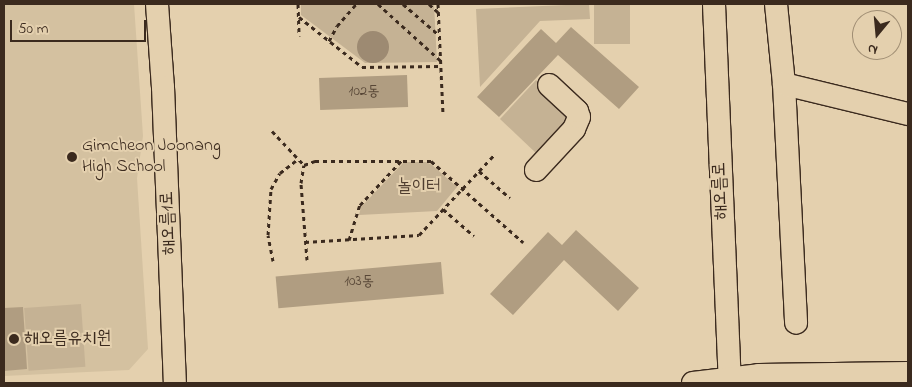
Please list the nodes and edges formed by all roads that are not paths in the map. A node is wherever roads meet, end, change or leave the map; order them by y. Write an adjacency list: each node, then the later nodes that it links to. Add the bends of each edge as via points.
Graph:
1 (157, 4): 11 (street, 해오름1로)
2 (714, 4): 10 (street, 해오름로)
3 (776, 4): 4 (street)
4 (784, 84): 6 (street); 8 (street)
5 (549, 85): 7 (street, via 579,117 574,129)
6 (908, 114)
7 (536, 170)
8 (796, 323)
9 (908, 373): 10 (street, via 759,375)
10 (730, 380): 12 (street)
11 (175, 383)
12 (694, 383)

